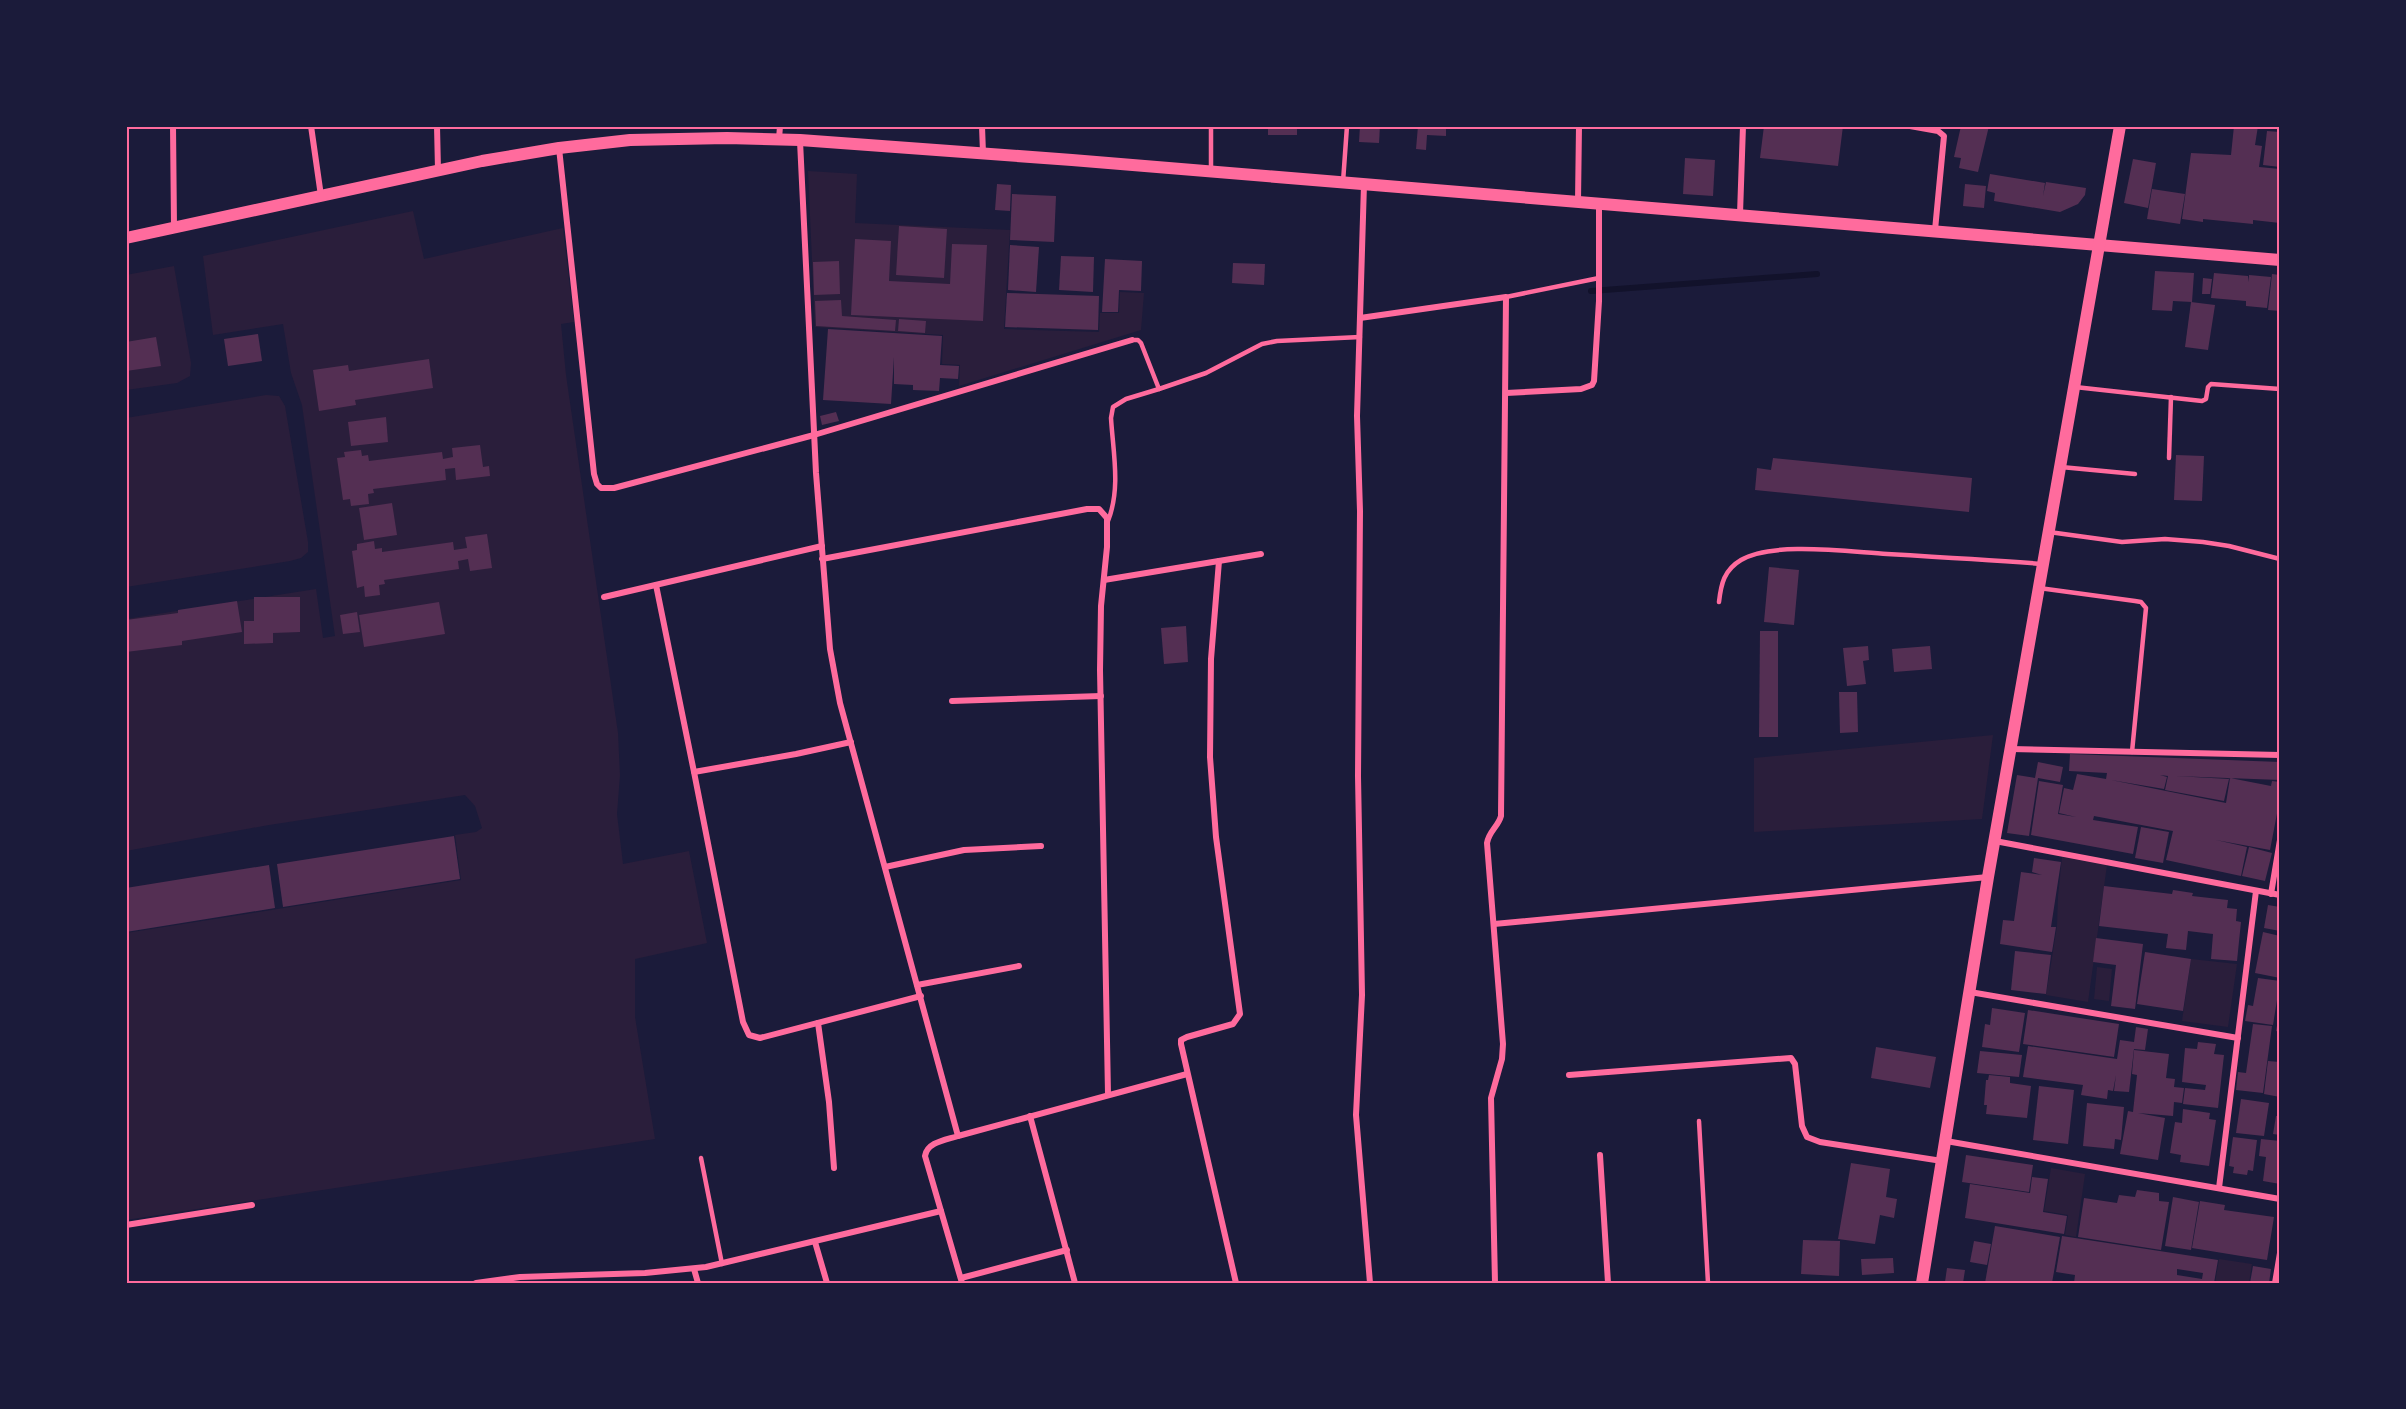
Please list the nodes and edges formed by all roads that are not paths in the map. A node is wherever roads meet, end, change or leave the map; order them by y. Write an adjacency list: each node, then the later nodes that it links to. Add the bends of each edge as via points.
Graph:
1 (173, 126): 24 (street)
2 (311, 126): 20 (street)
3 (437, 126): 16 (street)
4 (780, 126): 12 (street)
5 (982, 126): 15 (street)
6 (1211, 126): 17 (lane)
7 (1347, 126): 18 (lane)
8 (1580, 126): 21 (street)
9 (1743, 126): 23 (street)
10 (1910, 126): 25 (street, via 1944,135)
11 (2120, 126): 27 (main road)
12 (779, 139): 13 (main road); 14 (main road, via 630,140)
13 (800, 140): 15 (main road); 39 (street)
14 (559, 148): 16 (main road); 39 (street, via 598,486 614,488)
15 (983, 153): 17 (main road)
16 (438, 171): 20 (main road)
17 (1211, 171): 18 (main road)
18 (1343, 182): 19 (main road)
19 (1364, 184): 21 (main road); 31 (street)
20 (321, 197): 24 (main road)
21 (1578, 201): 22 (main road)
22 (1599, 203): 23 (main road); 29 (street)
23 (1740, 214): 25 (main road)
24 (174, 229): 26 (main road)
25 (1935, 230): 27 (main road)
26 (126, 238)
27 (2100, 244): 28 (main road); 34 (main road)
28 (2280, 260)
29 (1599, 280): 30 (lane); 37 (street, via 1592,385)
30 (1506, 297): 31 (street); 37 (street)
31 (1360, 318): 32 (street)
32 (1359, 336): 35 (lane, via 1262,344 1206,373); 105 (street, via 1358,776 1362,995 1356,1115)
33 (1132, 340): 35 (lane, via 1141,343); 39 (street)
34 (2075, 387): 38 (lane); 41 (main road)
35 (1159, 389): 43 (lane, via 1113,406 1115,489)
36 (2280, 389): 38 (lane, via 2213,384 2202,401)
37 (1506, 393): 71 (street, via 1501,816 1487,843)
38 (2171, 398): 40 (lane)
39 (814, 435): 45 (street)
40 (2169, 458)
41 (2061, 467): 42 (lane); 44 (main road)
42 (2135, 474)
43 (1108, 521): 47 (street, via 1098,509 1087,509); 51 (street)
44 (2049, 532): 48 (lane, via 2131,542 2165,539 2213,544); 50 (main road)
45 (822, 546): 47 (street); 52 (street)
46 (1261, 554): 49 (street)
47 (822, 559): 58 (street, via 831,656)
48 (2280, 559)
49 (1219, 561): 51 (street); 78 (street, via 1210,687 1210,757 1216,837 1239,1014 1233,1024 1181,1040)
50 (2043, 564): 53 (main road); 55 (lane, via 1773,550 1754,554 1729,570 1722,581)
51 (1104, 580): 56 (street)
52 (656, 585): 54 (street); 62 (street)
53 (2039, 588): 59 (main road); 60 (lane, via 2134,601 2146,608)
54 (604, 597)
55 (1719, 602)
56 (1101, 696): 57 (street); 80 (street)
57 (952, 701)
58 (851, 742): 62 (street); 66 (street)
59 (2010, 749): 60 (street); 64 (main road)
60 (2132, 752): 61 (street)
61 (2280, 755)
62 (694, 772): 76 (street, via 747,1033 760,1038)
63 (2280, 840): 69 (street)
64 (1994, 841): 67 (main road); 68 (street)
65 (1041, 846): 66 (street, via 964,850)
66 (885, 867): 73 (street)
67 (1988, 877): 71 (street); 74 (main road)
68 (2256, 891): 69 (street); 77 (street)
69 (2271, 894): 70 (street)
70 (2280, 895)
71 (1494, 924): 106 (street, via 1503,1044 1491,1098)
72 (1019, 966): 73 (street)
73 (917, 985): 75 (street)
74 (1969, 992): 77 (street); 84 (main road)
75 (921, 996): 76 (street); 83 (street)
76 (818, 1023): 88 (street)
77 (2238, 1038): 89 (street)
78 (1187, 1074): 80 (street); 104 (street)
79 (1569, 1075): 87 (street, via 1791,1058 1796,1064 1802,1126 1808,1137)
80 (1108, 1094): 81 (street)
81 (1030, 1116): 83 (street); 95 (street)
82 (1699, 1121): 108 (lane)
83 (958, 1136): 92 (street, via 932,1145 926,1152)
84 (1946, 1140): 87 (main road); 89 (street)
85 (1600, 1155): 107 (street)
86 (701, 1158): 97 (lane)
87 (1942, 1161): 109 (main road)
88 (834, 1168)
89 (2219, 1188): 90 (street)
90 (2280, 1199)
91 (252, 1205): 93 (street)
92 (941, 1211): 94 (street); 99 (street)
93 (126, 1225)
94 (815, 1242): 97 (street); 102 (street)
95 (1066, 1250): 99 (street); 103 (street)
96 (2280, 1252): 110 (street)
97 (722, 1264): 98 (street)
98 (694, 1269): 100 (street, via 520,1277); 101 (street)
99 (962, 1280)
100 (480, 1283)
101 (698, 1283)
102 (827, 1283)
103 (1075, 1283)
104 (1236, 1283)
105 (1370, 1283)
106 (1495, 1283)
107 (1608, 1283)
108 (1708, 1283)
109 (1922, 1283)
110 (2275, 1283)

